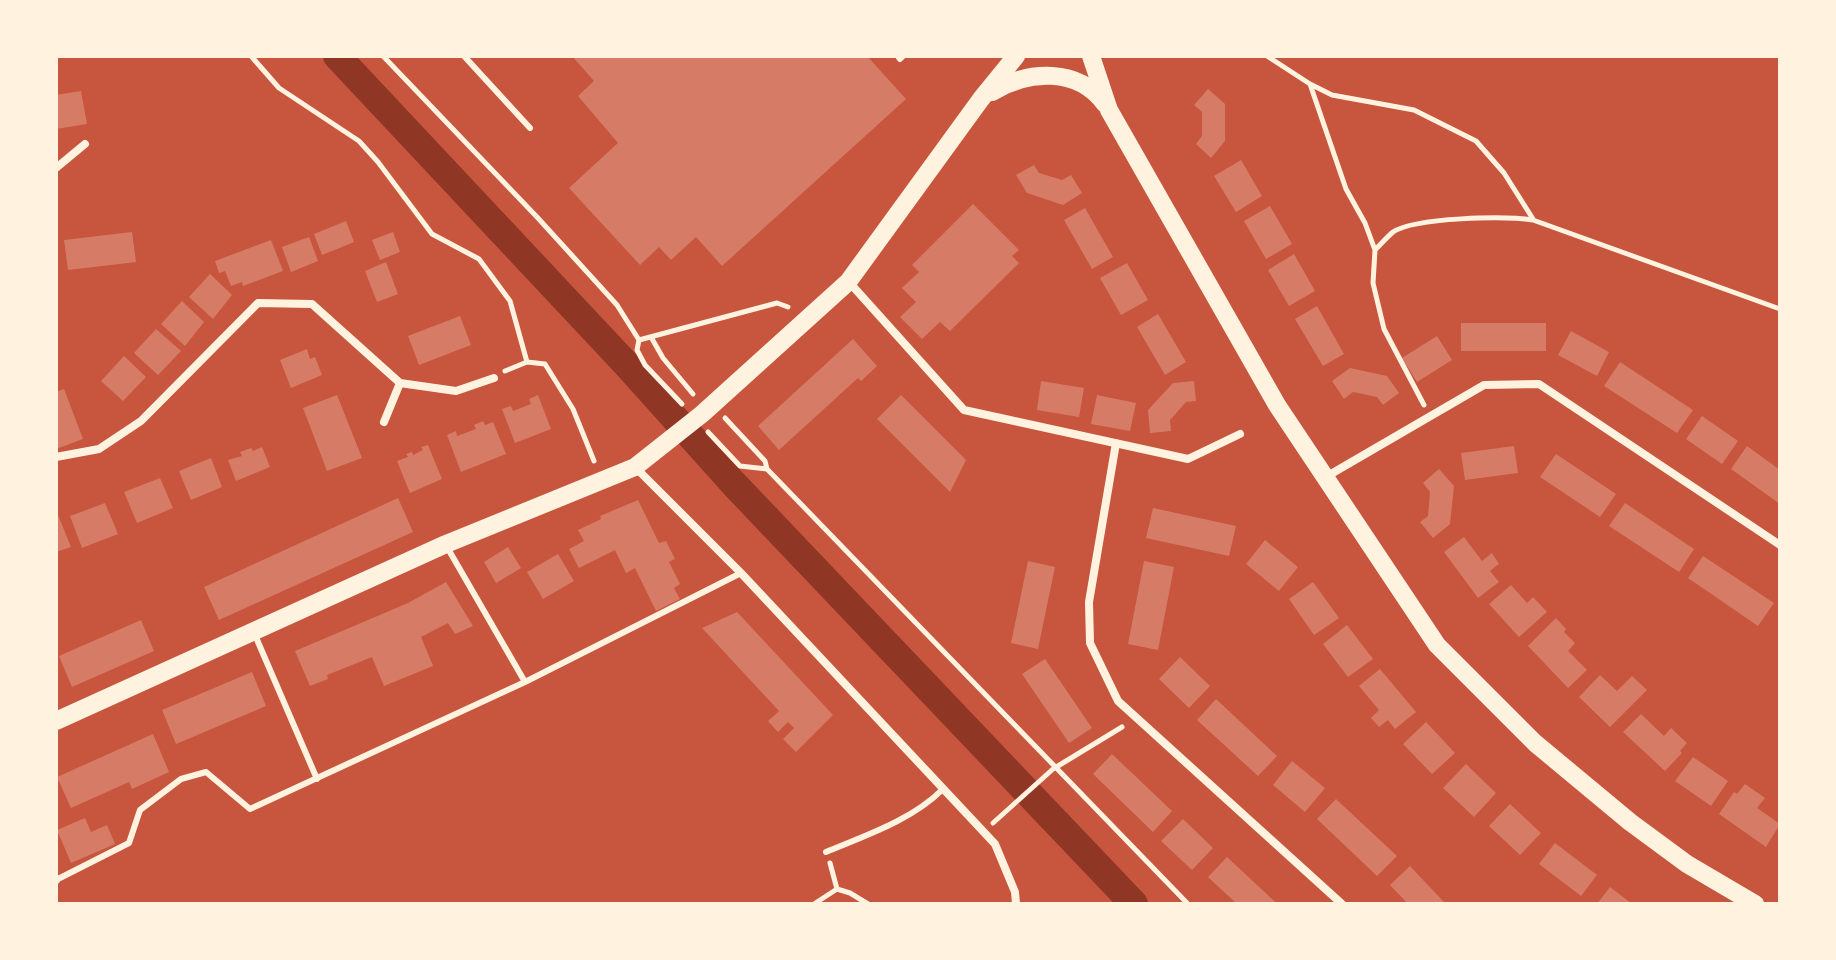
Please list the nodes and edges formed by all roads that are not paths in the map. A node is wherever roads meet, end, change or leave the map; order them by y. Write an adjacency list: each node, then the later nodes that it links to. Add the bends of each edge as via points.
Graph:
1 (464, 56): 6 (lane)
2 (1016, 56): 4 (main road)
3 (1091, 56): 5 (main road)
4 (981, 99): 5 (main road, via 1023,78 1054,75 1085,86); 9 (main road)
5 (1109, 110): 17 (main road)
6 (530, 128)
7 (85, 144): 8 (street)
8 (56, 168)
9 (848, 282): 14 (street, via 964,410); 16 (main road)
10 (494, 378): 11 (street, via 456,391)
11 (400, 383): 12 (street); 15 (street, via 312,304 258,303 141,421 99,449)
12 (384, 422)
13 (1240, 434): 14 (street, via 1188,459)
14 (1116, 443): 29 (street, via 1089,602 1090,643 1118,701)
15 (56, 457)
16 (642, 462): 18 (main road); 20 (street)
17 (1323, 478): 19 (street, via 1484,385 1539,384); 30 (main road, via 1437,645 1524,732 1675,856)
18 (446, 544): 21 (main road); 22 (lane)
19 (1780, 545)
20 (741, 573): 22 (lane); 25 (street)
21 (253, 632): 23 (main road); 24 (lane)
22 (525, 682): 24 (lane)
23 (56, 721)
24 (317, 779): 27 (lane, via 250,809 206,772 181,779 140,810 129,843)
25 (943, 789): 26 (lane, via 894,823); 28 (street, via 995,844)
26 (826, 852)
27 (56, 880)
28 (1016, 904)
29 (1342, 904)
30 (1755, 904)

